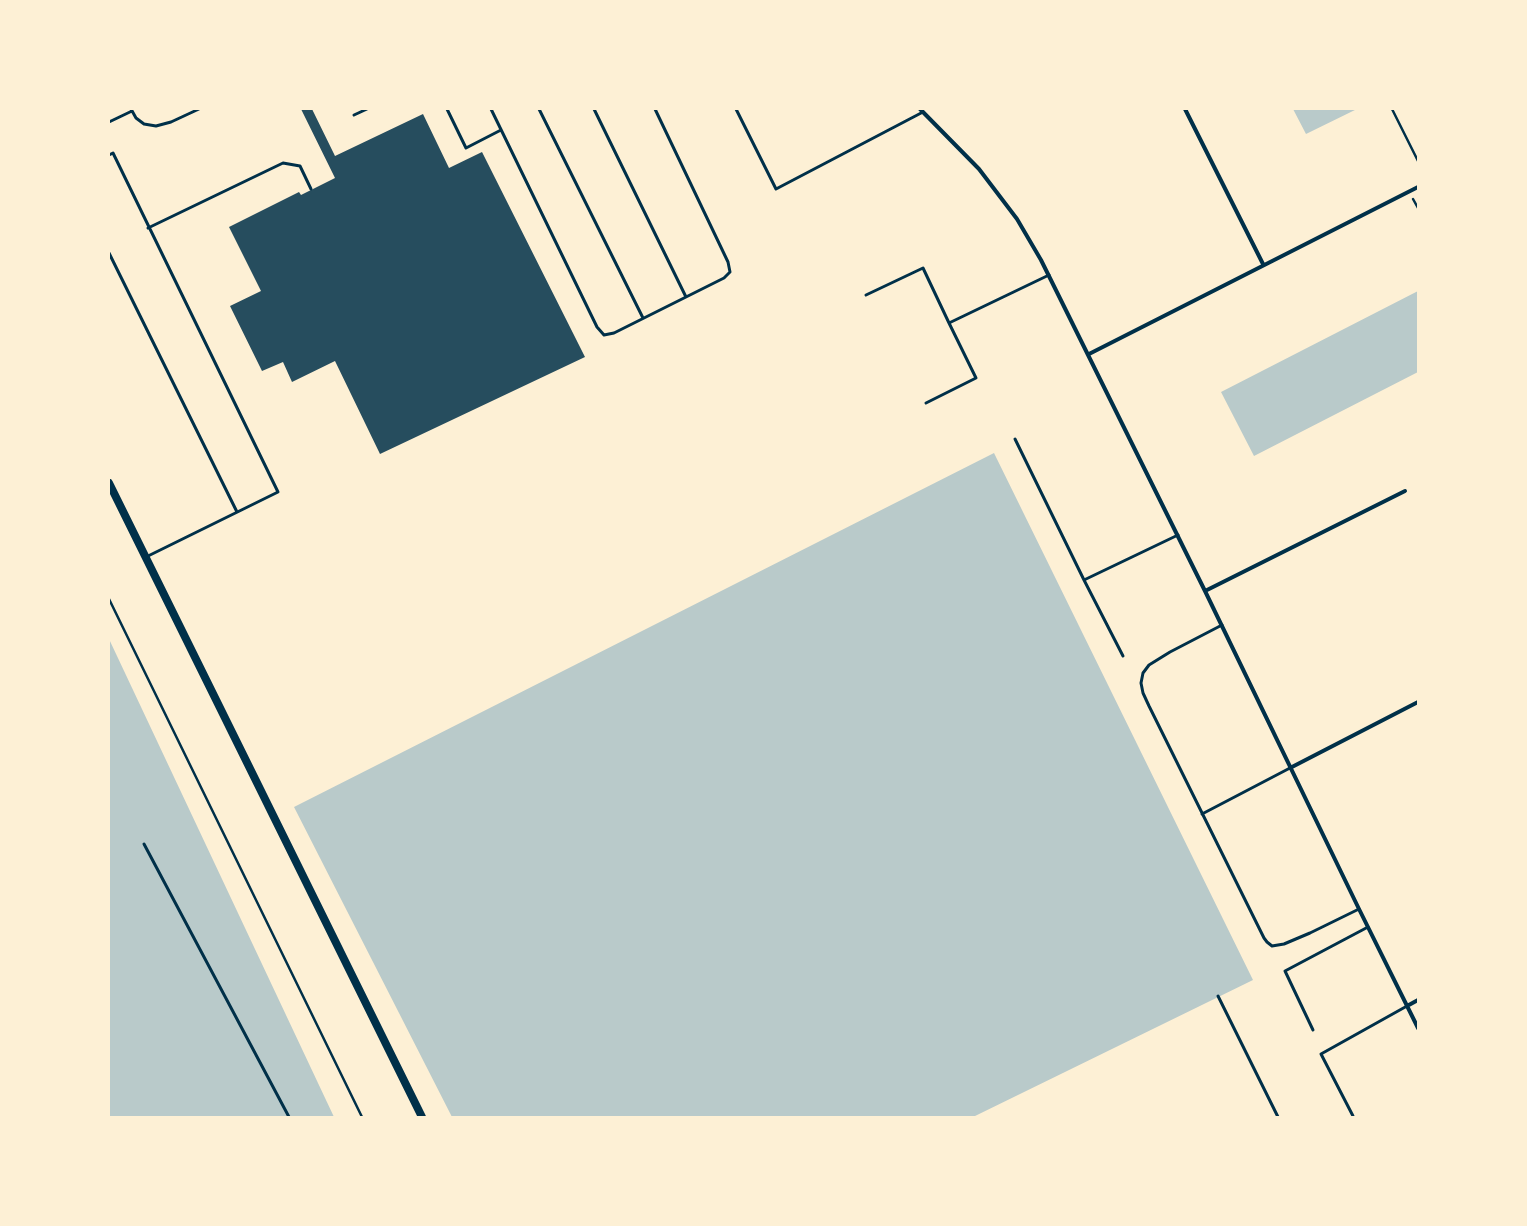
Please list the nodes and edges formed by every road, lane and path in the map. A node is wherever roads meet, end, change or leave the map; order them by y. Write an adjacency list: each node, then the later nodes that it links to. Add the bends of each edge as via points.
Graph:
1 (199, 109): 11 (lane, via 156,126 144,124 136,118)
2 (367, 109): 13 (lane)
3 (447, 109): 15 (lane, via 466,148)
4 (491, 109): 15 (lane)
5 (539, 109): 26 (lane)
6 (594, 109): 25 (lane)
7 (655, 109): 25 (lane, via 728,262 730,272 724,278)
8 (736, 109): 12 (lane, via 776,189)
9 (1185, 109): 22 (street)
10 (1392, 109): 17 (path)
11 (132, 110): 14 (lane)
12 (921, 110): 23 (street, via 988,181 1017,219)
13 (354, 115)
14 (109, 122)
15 (501, 130): 26 (lane, via 597,327 604,335 614,333)
16 (109, 155): 20 (lane, via 113,153)
17 (1418, 161)
18 (1418, 187): 22 (street)
19 (312, 189): 20 (lane, via 300,166 283,163)
20 (148, 228): 33 (lane, via 278,492)
21 (109, 254): 33 (lane)
22 (1264, 264): 28 (street)
23 (1049, 275): 27 (lane); 28 (street)
24 (866, 295): 27 (lane, via 923,268)
25 (686, 297): 26 (lane)
26 (643, 318)
27 (950, 323): 29 (lane, via 976,378)
28 (1089, 354): 34 (street)
29 (926, 403)
30 (1015, 439): 36 (lane)
31 (109, 483): 35 (main road)
32 (1405, 491): 37 (street)
33 (237, 512): 35 (lane)
34 (1178, 535): 36 (lane); 37 (street)
35 (146, 557): 55 (main road)
36 (1084, 580): 40 (lane)
37 (1205, 591): 39 (street)
38 (109, 599): 54 (path)
39 (1222, 625): 42 (street); 43 (lane, via 1158,658 1143,673 1141,683 1149,706)
40 (1123, 656)
41 (1418, 702): 42 (street)
42 (1290, 768): 43 (lane); 45 (street)
43 (1202, 814): 45 (lane, via 1264,938 1272,946 1310,933)
44 (144, 844): 53 (lane)
45 (1358, 908): 46 (street)
46 (1368, 927): 49 (street); 51 (lane, via 1285,971)
47 (1218, 996): 56 (lane)
48 (1418, 1000): 49 (street)
49 (1407, 1006): 50 (street); 52 (lane, via 1321,1054)
50 (1418, 1028)
51 (1313, 1030)
52 (1353, 1116)
53 (289, 1117)
54 (362, 1117)
55 (422, 1117)
56 (1278, 1117)

